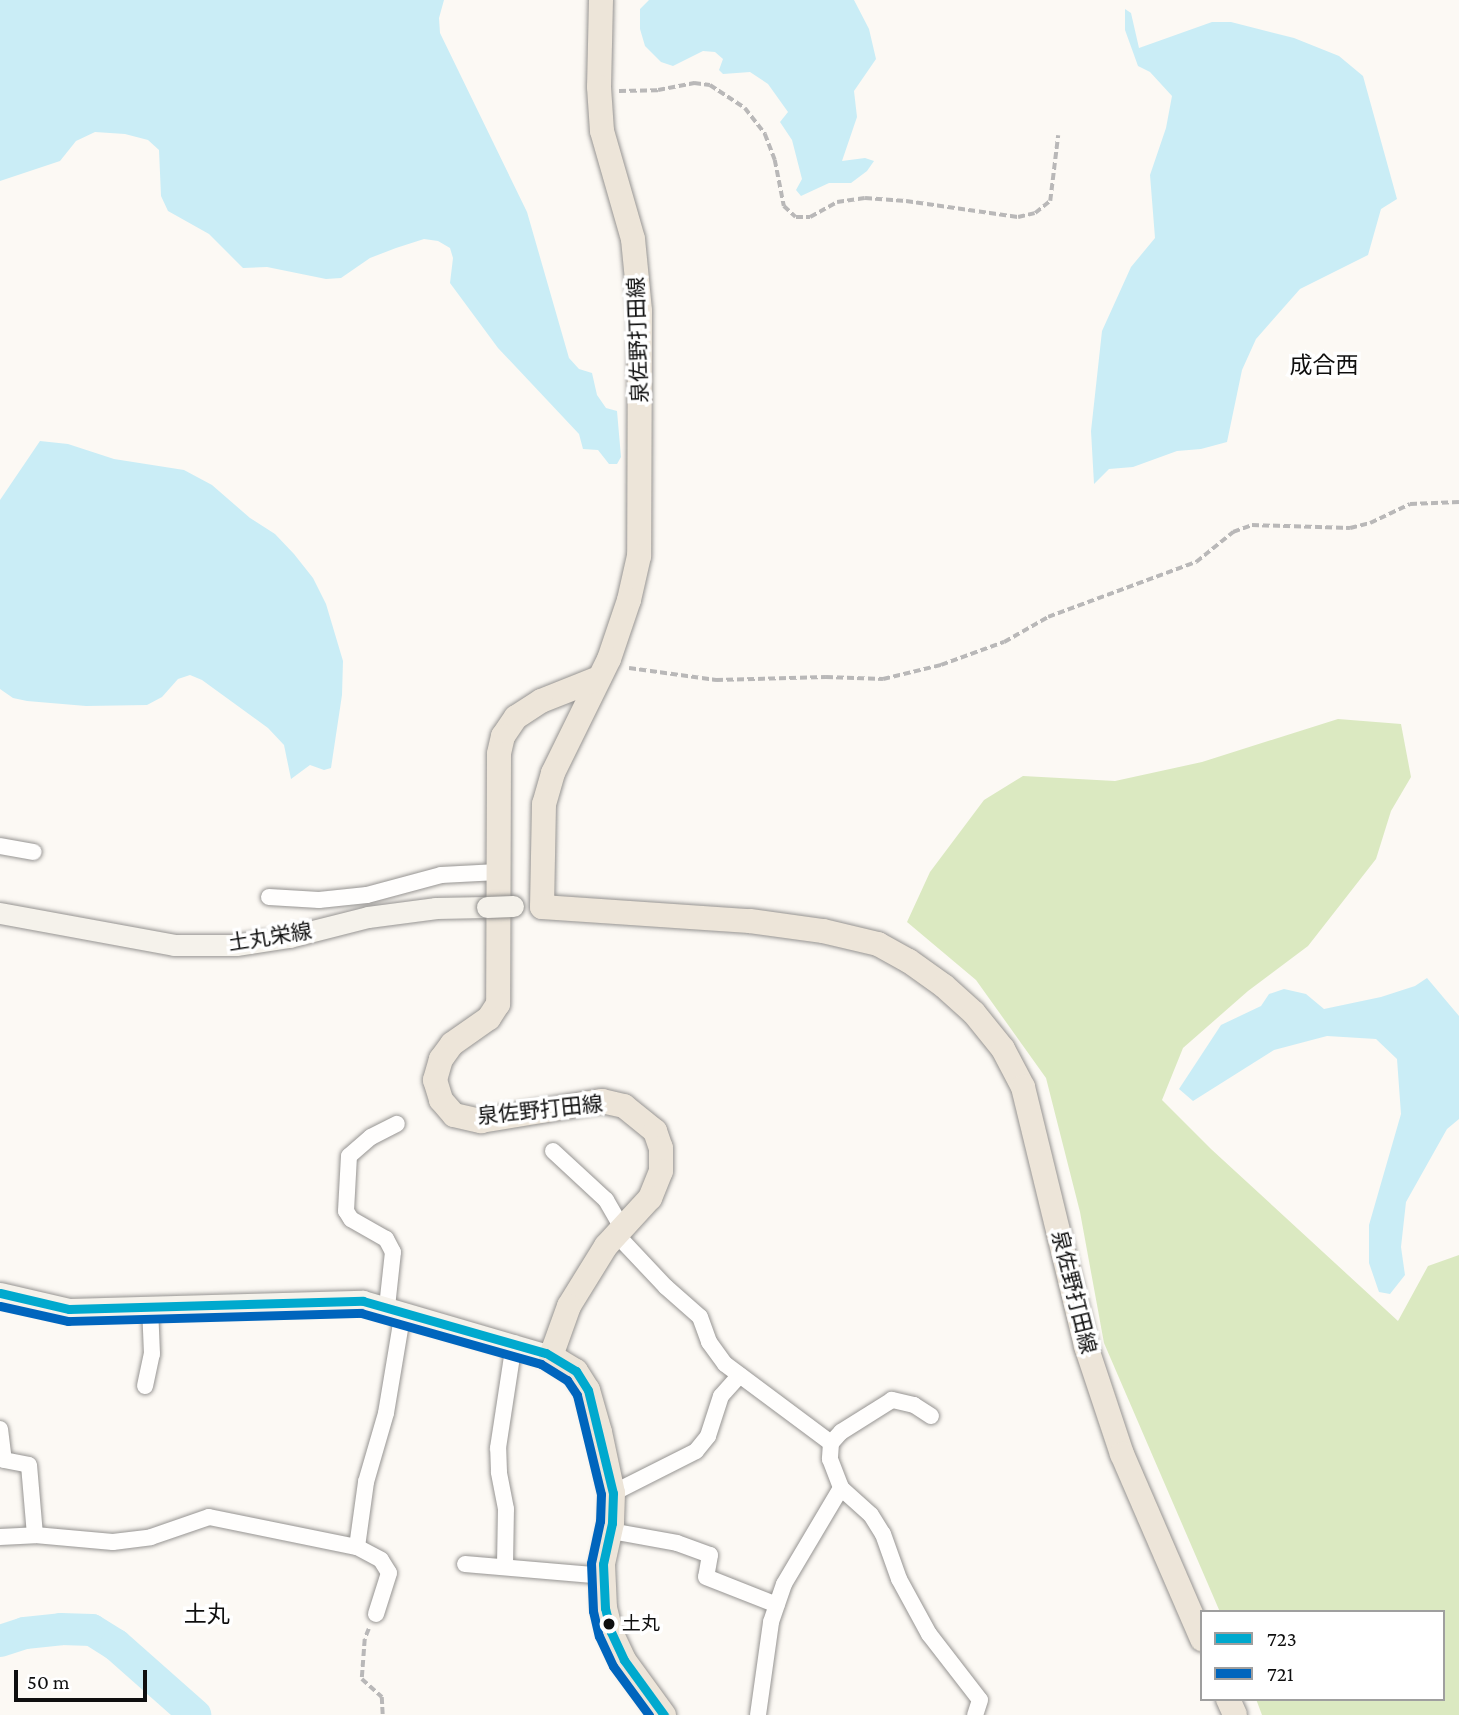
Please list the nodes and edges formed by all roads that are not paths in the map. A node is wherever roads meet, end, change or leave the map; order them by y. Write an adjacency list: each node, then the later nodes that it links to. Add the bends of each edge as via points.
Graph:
1 (601, 0): 2 (main road, 泉佐野打田線, via 602,131 633,239 640,325 639,556 629,600)
2 (602, 672): 5 (main road, 泉佐野打田線, via 516,717 503,736); 7 (main road, 泉佐野打田線, via 553,773 544,804)
3 (0, 846): 4 (street)
4 (33, 852)
5 (498, 872): 6 (street, via 442,875 367,895 319,900); 11 (main road, 泉佐野打田線, via 498,1004 489,1018 452,1044 441,1059 435,1080 454,1115 481,1121 579,1102 624,1105 655,1131 661,1171 650,1198)
6 (270, 897)
7 (542, 908): 8 (main road, 土丸栄線, bridge, via 436,908 368,917 236,945 174,945); 33 (main road, 泉佐野打田線, via 750,921 878,944 944,986 974,1013 1003,1049 1023,1087 1086,1346 1122,1454)
8 (0, 914)
9 (397, 1124): 14 (street, via 363,1142 349,1156 346,1211 351,1219 386,1239 393,1252)
10 (553, 1152): 11 (street, via 606,1200)
11 (619, 1231): 16 (main road, 泉佐野打田線, via 569,1306); 17 (street, via 666,1287 700,1317 709,1342)
12 (0, 1293): 13 (main road, via 69,1309)
13 (150, 1306): 14 (main road, via 363,1301); 18 (street, via 152,1354)
14 (395, 1309): 15 (main road); 27 (street, via 386,1413 366,1482)
15 (514, 1343): 16 (main road); 29 (street, via 498,1448 506,1508)
16 (551, 1356): 23 (main road, via 576,1371 588,1390)
17 (740, 1375): 21 (street); 23 (street, via 721,1396 708,1436 696,1451)
18 (145, 1386)
19 (931, 1416): 21 (street, via 914,1405 892,1401)
20 (0, 1429): 25 (street, via 4,1460 29,1465)
21 (831, 1443): 22 (street, via 830,1459)
22 (841, 1488): 31 (street, via 784,1584); 36 (street, via 871,1515 883,1534 899,1579 929,1634 980,1700)
23 (612, 1493): 24 (main road)
24 (611, 1531): 30 (main road); 31 (street, via 677,1543 710,1555 706,1577)
25 (35, 1535): 26 (street); 27 (street, via 113,1542 151,1537 209,1517)
26 (0, 1537)
27 (357, 1547): 32 (street, via 381,1560 388,1573)
28 (465, 1564): 29 (street)
29 (505, 1565): 30 (street)
30 (604, 1576): 34 (main road, via 604,1608 611,1632 624,1660)
31 (777, 1605): 35 (street)
32 (376, 1614)
33 (1200, 1634)
34 (664, 1715)
35 (758, 1715)
36 (975, 1715)

